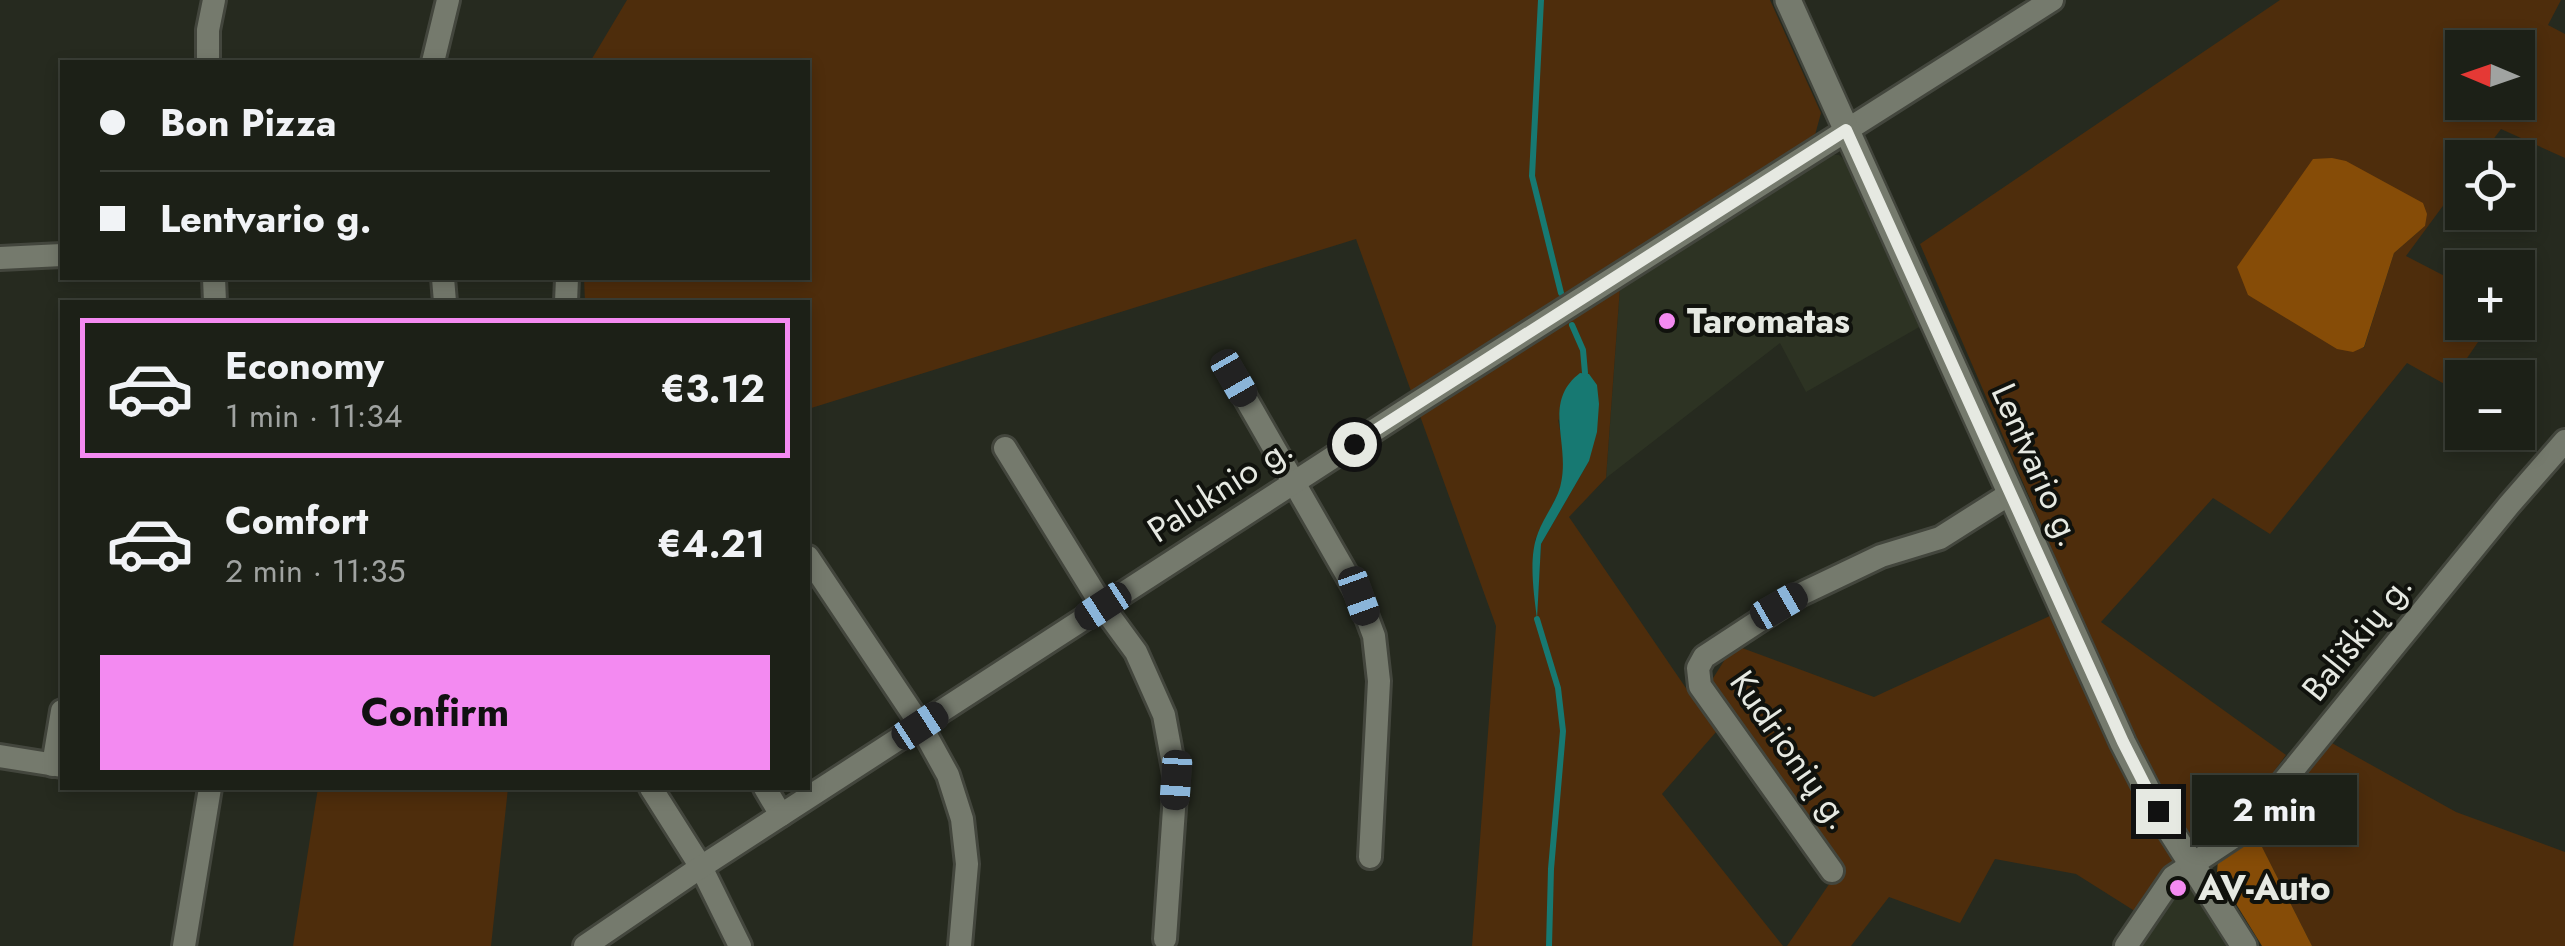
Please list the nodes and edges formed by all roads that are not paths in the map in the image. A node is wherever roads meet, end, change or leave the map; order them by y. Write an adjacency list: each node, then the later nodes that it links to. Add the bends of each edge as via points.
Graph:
1 (214, 0): 5 (street)
2 (448, 0): 6 (street)
3 (1788, 0): 7 (main road, Lentvario g.)
4 (2052, 0): 7 (street, Paluknio g.)
5 (208, 60)
6 (433, 60)
7 (1846, 130): 13 (street, Paluknio g.); 14 (main road, Lentvario g.)
8 (60, 255): 9 (street)
9 (0, 258)
10 (1234, 378): 13 (street)
11 (2565, 441): 26 (street, Bališkių g., via 2244,830)
12 (1005, 448): 16 (street)
13 (1296, 482): 16 (street, Paluknio g.); 25 (street, via 1374,636 1379,682)
14 (2011, 493): 26 (main road, Lentvario g., via 2123,742); 28 (street, Kudrionių g., via 1940,538 1880,556 1797,596 1704,657 1698,668 1700,686)
15 (810, 560): 17 (street)
16 (1103, 606): 17 (street, Paluknio g.); 29 (street, via 1136,652 1164,715 1176,780)
17 (920, 726): 24 (street, Paluknio g.); 33 (street, via 962,819 967,864)
18 (60, 738): 20 (street)
19 (0, 756): 20 (street)
20 (58, 765)
21 (210, 790): 30 (street)
22 (652, 790): 27 (street)
23 (766, 790): 24 (street)
24 (782, 815): 27 (street, Paluknio g.)
25 (1370, 857)
26 (2192, 864): 34 (street, Bališkių g., via 2166,887); 35 (main road, Lentvario g.)
27 (701, 867): 31 (street, Paluknio g.); 32 (street)
28 (1832, 871)
29 (1164, 938)
30 (184, 946)
31 (585, 946)
32 (740, 946)
33 (960, 946)
34 (2126, 946)
35 (2244, 946)

